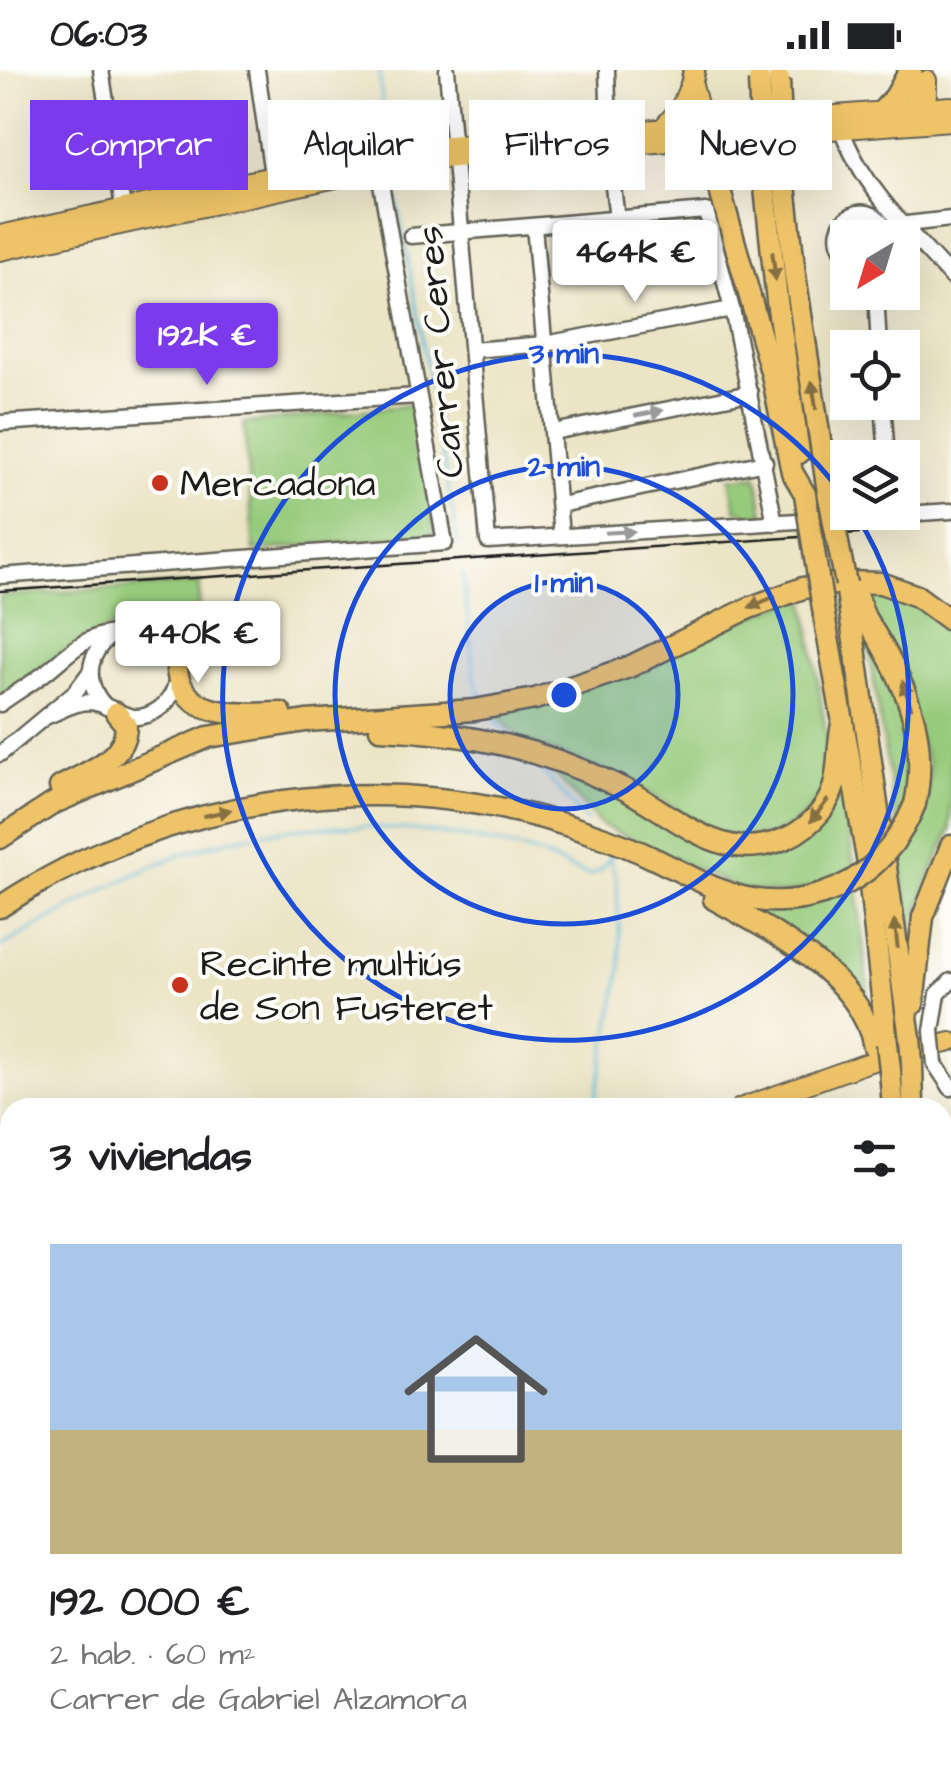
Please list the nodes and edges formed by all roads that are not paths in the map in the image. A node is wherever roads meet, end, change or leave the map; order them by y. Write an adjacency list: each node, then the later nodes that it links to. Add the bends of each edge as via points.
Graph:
1 (101, 70): 28 (street)
2 (256, 70): 21 (street)
3 (447, 70): 19 (street, Carrer Ceres)
4 (608, 70): 8 (street)
5 (692, 74): 9 (main road); 13 (main road, via 680,108)
6 (769, 75): 10 (highway, bridge)
7 (928, 95): 11 (main road); 11 (highway, via 895,97); 15 (main road)
8 (609, 100)
9 (696, 100)
10 (770, 100)
11 (882, 110): 12 (main road)
12 (832, 115)
13 (663, 127): 16 (main road)
14 (832, 128): 15 (main road)
15 (840, 128): 32 (street)
16 (645, 131)
17 (469, 149): 19 (main road)
18 (449, 150): 19 (main road)
19 (453, 150): 20 (main road); 36 (street, Carrer Ceres)
20 (449, 151)
21 (268, 167)
22 (268, 183): 28 (main road)
23 (382, 190): 46 (street)
24 (614, 190): 29 (street)
25 (719, 190): 50 (highway, via 792,472)
26 (774, 190): 50 (highway, one-way to 50, via 777,301)
27 (778, 190): 59 (highway, one-way to 27, bridge, via 828,492)
28 (129, 214): 37 (main road); 40 (main road)
29 (617, 219): 35 (street); 42 (street, via 706,211)
30 (844, 220): 31 (street, via 870,213)
31 (879, 220)
32 (898, 220)
33 (951, 220): 34 (street)
34 (920, 222)
35 (534, 226): 36 (street); 43 (street)
36 (462, 232): 38 (street); 44 (street, Carrer Ceres)
37 (0, 235)
38 (411, 236)
39 (920, 244): 41 (street)
40 (0, 251)
41 (951, 277)
42 (732, 309): 43 (street); 45 (street)
43 (545, 344): 44 (street); 48 (street)
44 (472, 350): 56 (street, Carrer Ceres, via 488,541)
45 (750, 393): 48 (street, one-way to 45); 49 (street)
46 (418, 396): 47 (street); 57 (street, via 445,543)
47 (0, 423)
48 (553, 432): 51 (street)
49 (765, 462): 51 (street); 55 (street)
50 (804, 494): 68 (highway, bridge)
51 (560, 505): 56 (street)
52 (951, 511): 53 (street)
53 (920, 513)
54 (830, 519): 55 (street)
55 (775, 523): 56 (street, one-way to 55)
56 (561, 535)
57 (0, 576)
58 (951, 621): 67 (highway, one-way to 67, via 887,584 816,586 765,600 660,653 552,695)
59 (859, 622): 73 (highway, one-way to 59, bridge, via 733,896 782,902 846,885 875,865 915,804 920,757 910,702 889,653); 77 (highway, one-way to 59, via 855,654)
60 (119, 632): 61 (street, via 98,649); 62 (street, via 82,644); 63 (street, via 155,636 169,648)
61 (90, 670): 62 (street, via 75,658); 65 (street, via 93,690); 66 (street, via 80,688)
62 (48, 671): 64 (street)
63 (177, 671): 65 (street, via 160,709 140,717); 67 (highway, via 184,692 205,708 242,714 347,711)
64 (0, 704)
65 (111, 711): 66 (street, via 80,702); 71 (highway, via 126,725 121,748)
66 (45, 717): 70 (street)
67 (372, 719): 69 (highway, via 262,726)
68 (843, 720): 69 (highway, one-way to 69, via 838,776 825,805 804,828 767,845 713,840 636,795 545,754 495,741 334,728); 79 (highway, via 871,885)
69 (182, 748): 72 (highway, via 54,803)
70 (0, 754)
71 (0, 823)
72 (0, 838)
73 (612, 842): 75 (highway, one-way to 73, via 141,836 218,812 312,796 458,800); 79 (highway, via 742,914 829,972 863,1011)
74 (951, 846): 77 (highway, via 923,917)
75 (0, 907)
76 (951, 982): 81 (street, bridge, via 938,994 932,1031 935,1064)
77 (910, 1034): 85 (highway, bridge)
78 (951, 1042): 82 (main road)
79 (881, 1045): 80 (highway, bridge)
80 (884, 1071): 83 (highway); 84 (highway)
81 (951, 1088)
82 (768, 1098)
83 (882, 1098)
84 (890, 1098)
85 (913, 1098)

